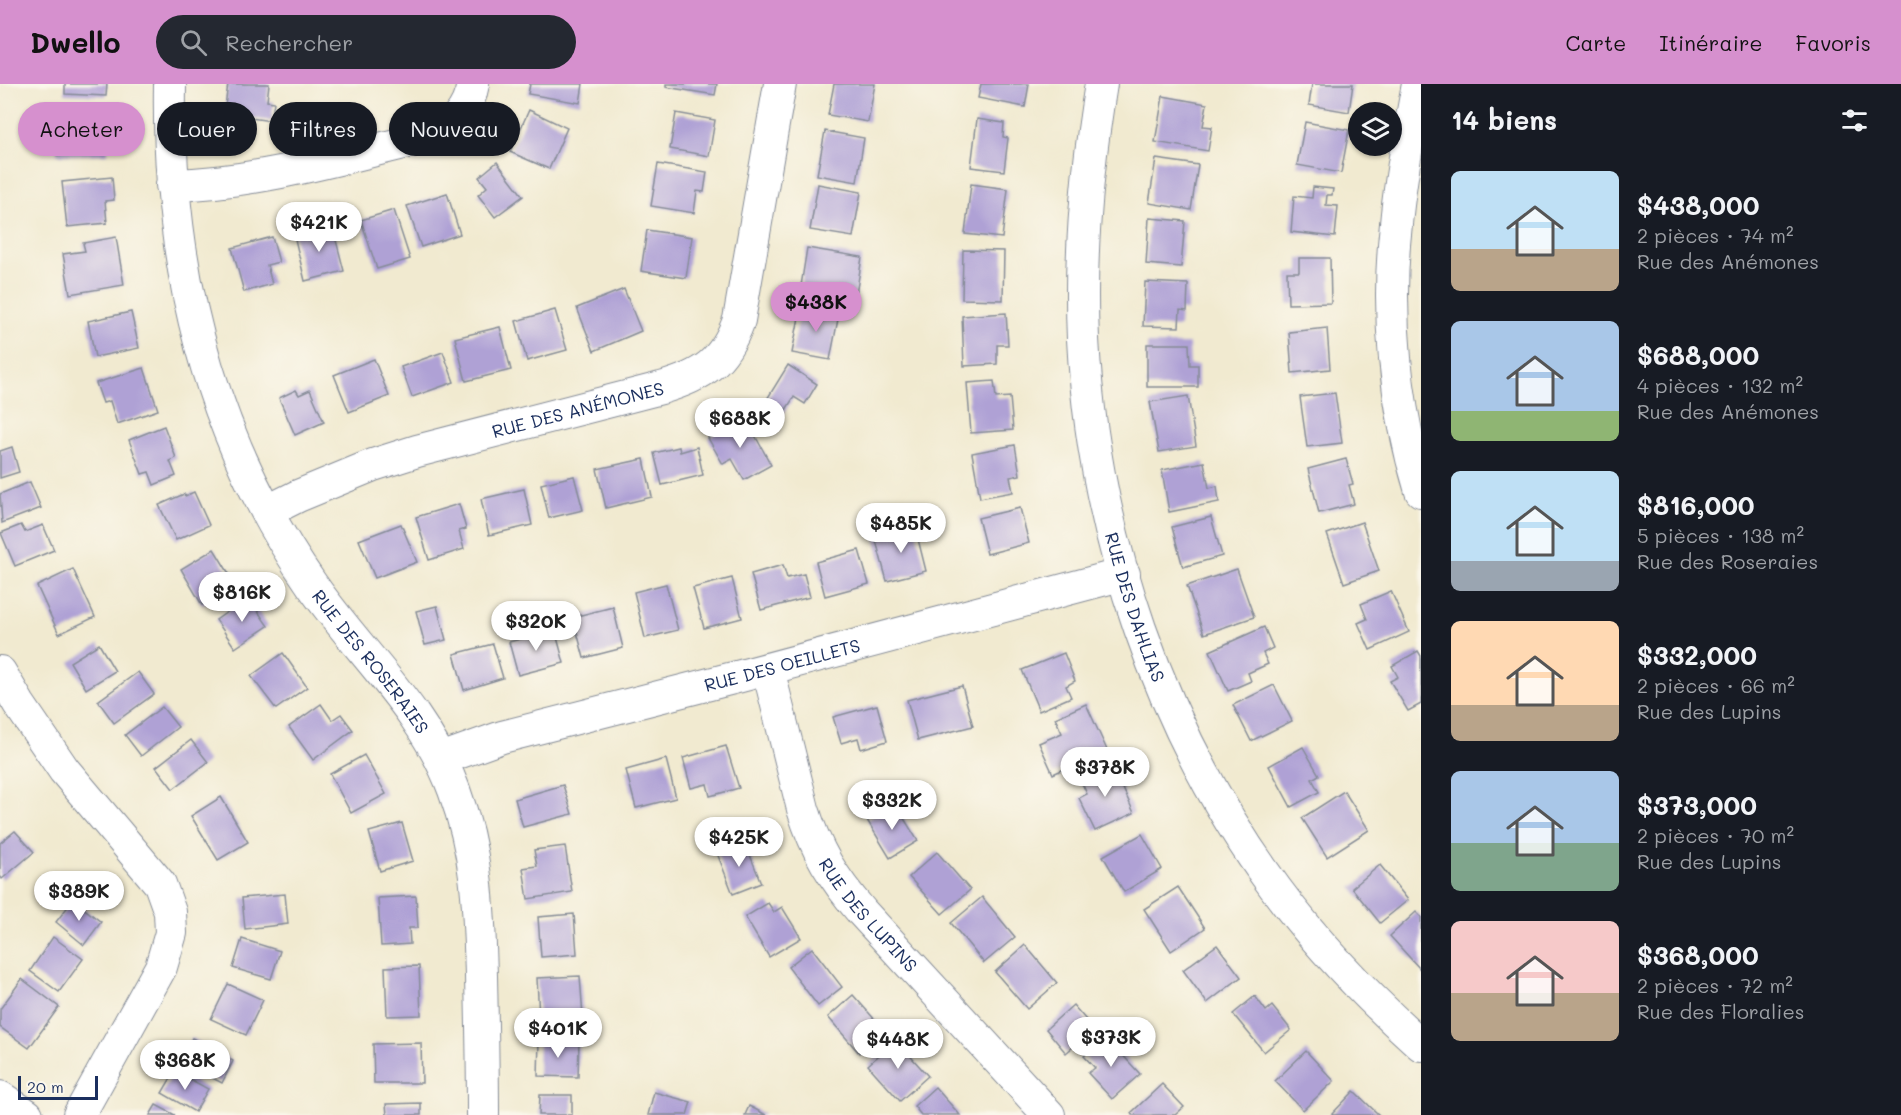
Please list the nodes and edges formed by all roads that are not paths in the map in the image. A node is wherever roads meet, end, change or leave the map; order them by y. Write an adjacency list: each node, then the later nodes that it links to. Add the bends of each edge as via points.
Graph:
1 (170, 84): 6 (street, RUE DES ROSERAIES)
2 (473, 84): 6 (street, via 468,104 455,122 424,138 280,171)
3 (780, 84): 9 (street, RUE DES ANÉMONES, via 739,320 728,348 719,358 669,386 417,451 329,482)
4 (1101, 84): 10 (street, RUE DES DAHLIAS, via 1086,206 1083,337 1100,477)
5 (1418, 84): 7 (street, via 1395,224 1392,286)
6 (172, 185): 9 (street, RUE DES ROSERAIES, via 191,308 204,358 231,435)
7 (1408, 355): 8 (street, via 1408,440)
8 (1421, 490)
9 (267, 512): 13 (street, RUE DES ROSERAIES, via 343,626 419,719)
10 (1124, 574): 11 (street, RUE DES OEILLETS); 14 (street, RUE DES DAHLIAS, via 1179,724 1253,856 1327,951)
11 (768, 669): 13 (street, RUE DES OEILLETS, via 502,737); 19 (street, RUE DES LUPINS, via 803,809 826,866 862,912)
12 (0, 672): 17 (street, via 64,770 156,879 170,912 171,933 161,967)
13 (441, 759): 18 (street, RUE DES ROSERAIES, via 461,812 477,879)
14 (1421, 1045)
15 (0, 1097): 16 (street)
16 (27, 1115)
17 (79, 1115)
18 (483, 1115)
19 (1049, 1115)

